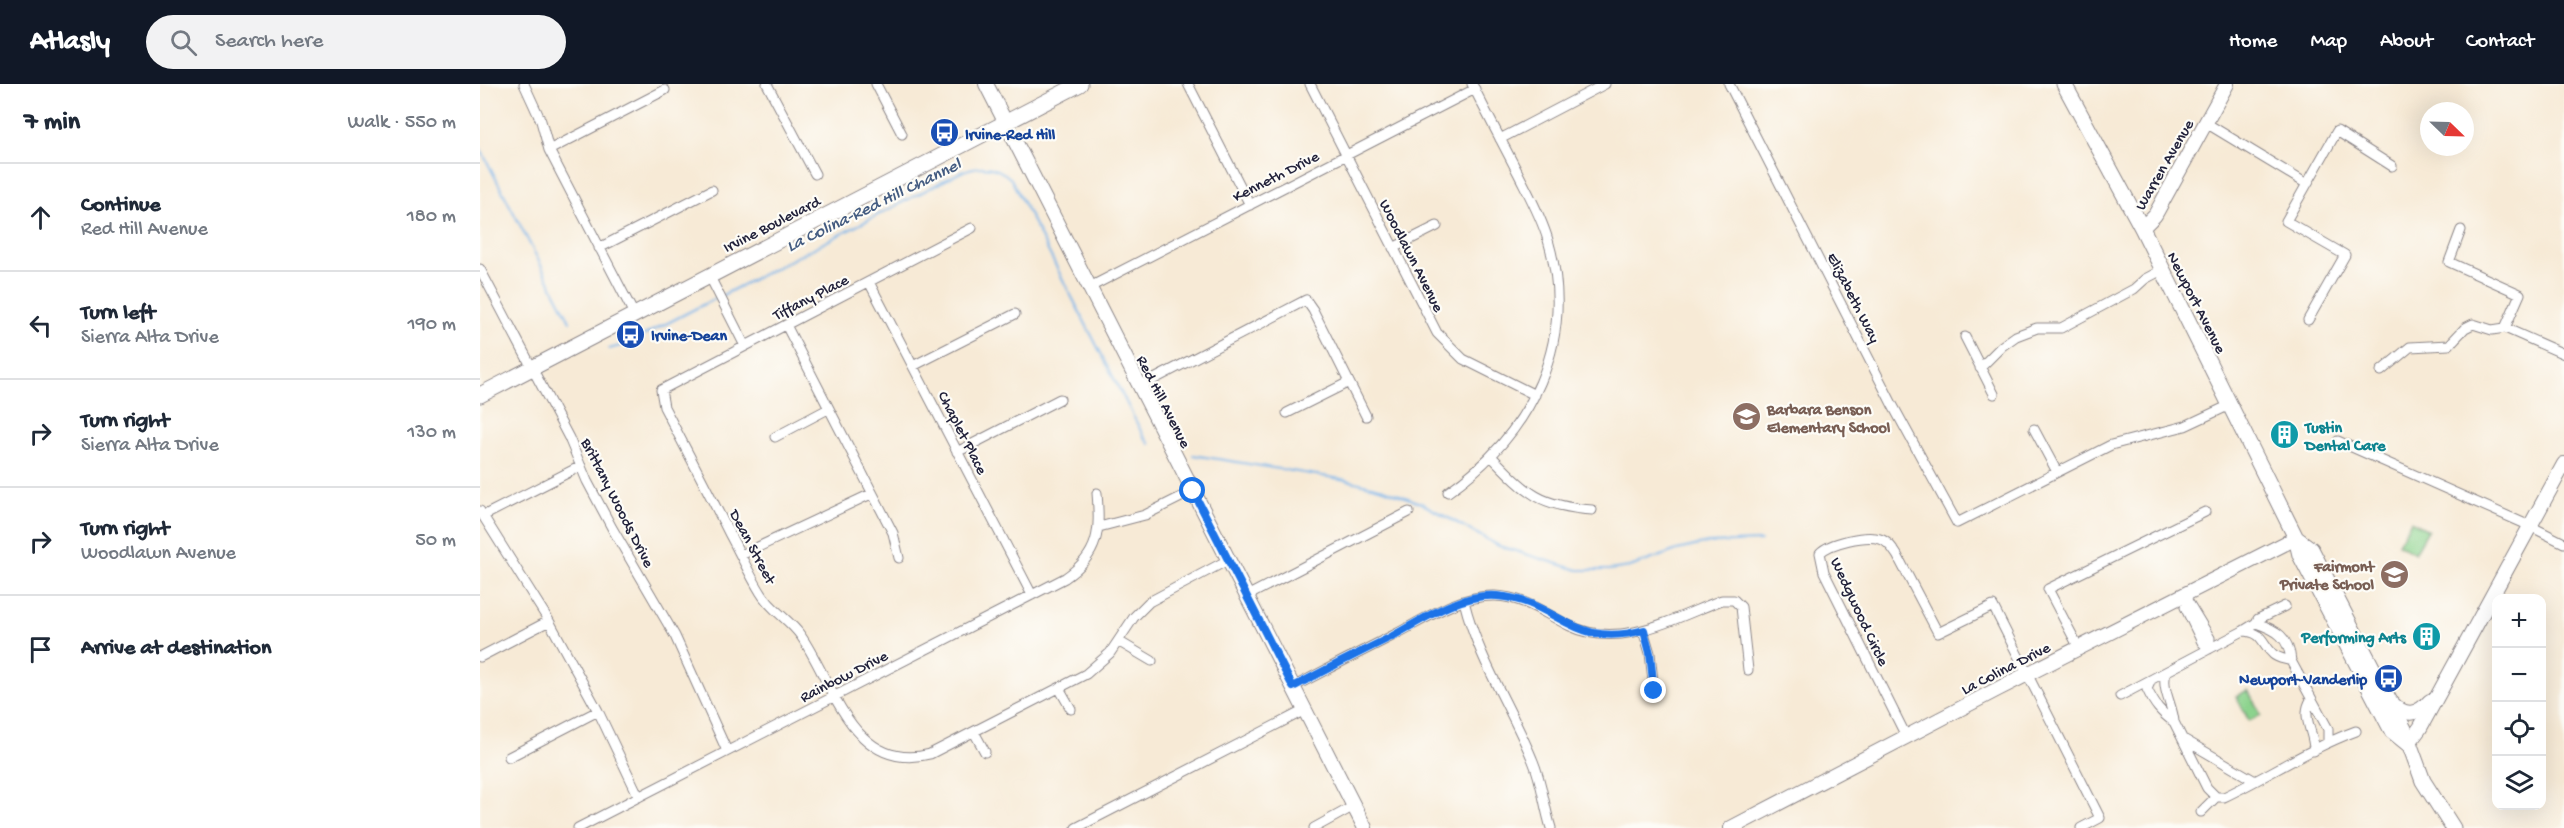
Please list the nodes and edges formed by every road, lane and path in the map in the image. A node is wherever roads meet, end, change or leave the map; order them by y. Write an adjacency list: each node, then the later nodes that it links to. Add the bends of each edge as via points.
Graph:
1 (525, 84): 18 (street)
2 (767, 84): 21 (street)
3 (876, 84): 16 (street)
4 (986, 84): 14 (street, Red Hill Avenue)
5 (1080, 84): 14 (main road, Irvine Boulevard)
6 (1188, 84): 24 (street)
7 (1310, 84): 19 (street, Woodlawn Avenue)
8 (1605, 84): 17 (street)
9 (1729, 84): 66 (street, Elizabeth Way, via 1957,523)
10 (2064, 84): 27 (main road, Newport Avenue)
11 (2227, 84): 15 (street, Warren Avenue)
12 (1473, 87): 17 (street); 19 (street, Kenneth Drive)
13 (665, 90): 18 (street)
14 (1006, 123): 33 (main road, Irvine Boulevard); 35 (street, Red Hill Avenue)
15 (2206, 123): 22 (street); 27 (street, Warren Avenue, via 2155,215)
16 (902, 134)
17 (1500, 139): 53 (street, via 1537,211 1553,259 1555,322 1549,359)
18 (549, 150): 29 (street)
19 (1346, 155): 24 (street, Kenneth Drive); 30 (street, Woodlawn Avenue)
20 (2392, 166): 22 (street, via 2337,131)
21 (815, 174)
22 (2307, 184): 38 (street, via 2286,221 2345,255)
23 (712, 190): 29 (street)
24 (1250, 205): 35 (street, Kenneth Drive)
25 (1437, 226): 30 (street)
26 (972, 228): 34 (street, Tiffany Place)
27 (2142, 228): 32 (main road, Newport Avenue)
28 (2461, 230): 40 (street, via 2449,262 2520,294)
29 (599, 248): 36 (street)
30 (1393, 248): 53 (street, Woodlawn Avenue, via 1429,321 1445,344 1483,371)
31 (480, 269): 45 (street, Brittany Woods Drive)
32 (2162, 270): 46 (street, via 2134,290 2061,328 2037,328 2016,336); 55 (main road, Newport Avenue)
33 (710, 275): 36 (main road, Irvine Boulevard); 42 (street)
34 (869, 282): 39 (street, Tiffany Place); 44 (street, Chaplet Place)
35 (1088, 288): 49 (street, Red Hill Avenue)
36 (634, 314): 45 (main road, Irvine Boulevard)
37 (1015, 314): 44 (street)
38 (2308, 320)
39 (786, 325): 42 (street, Tiffany Place); 56 (street)
40 (2505, 328): 43 (street); 47 (street, via 2492,330 2472,324 2449,345 2410,346)
41 (1965, 337): 46 (street)
42 (745, 346): 50 (street, Tiffany Place)
43 (2564, 354)
44 (913, 366): 62 (street, Chaplet Place)
45 (532, 367): 51 (main road, Irvine Boulevard); 65 (street, Brittany Woods Drive)
46 (1980, 368): 52 (street)
47 (2381, 371)
48 (1348, 382): 49 (street, via 1306,300); 57 (street); 58 (street)
49 (1139, 387): 67 (street, Red Hill Avenue)
50 (661, 390): 79 (street, Dean Street, via 664,407)
51 (480, 394)
52 (1994, 394)
53 (1535, 395): 63 (street, via 1518,426)
54 (1059, 399): 62 (street)
55 (2230, 405): 66 (street, via 2185,426 2111,445); 77 (main road, Newport Avenue)
56 (828, 409): 60 (street); 70 (street)
57 (1287, 413)
58 (1366, 416)
59 (2034, 429): 66 (street)
60 (775, 437)
61 (2338, 441): 75 (street)
62 (957, 452): 82 (street, Chaplet Place)
63 (1492, 457): 68 (street); 71 (street, via 1542,500)
64 (2564, 464): 75 (street)
65 (581, 466): 74 (street); 122 (street, Brittany Woods Drive, via 675,636)
66 (2057, 472)
67 (1193, 491): 76 (street, via 1145,515); 81 (street, Red Hill Avenue)
68 (1448, 492)
69 (1097, 493): 76 (street, Rainbow Drive)
70 (871, 494): 79 (street); 80 (street, via 893,533)
71 (1592, 510)
72 (2205, 512): 94 (street, via 2048,588)
73 (1409, 513): 83 (street)
74 (481, 514): 88 (street)
75 (2530, 526): 78 (street); 106 (street)
76 (1099, 527): 82 (street, Rainbow Drive, via 1092,551 1075,571)
77 (2296, 538): 84 (street, La Colina Drive); 110 (main road, Newport Avenue, via 2311,549); 120 (main road, Newport Avenue, via 2300,555 2392,731)
78 (2564, 543)
79 (741, 555): 108 (street, Dean Street, via 762,595 800,634)
80 (899, 558)
81 (1228, 560): 83 (street, Red Hill Avenue); 93 (street, via 1149,602)
82 (1032, 595): 108 (street, Rainbow Drive)
83 (1247, 596): 103 (street, Red Hill Avenue)
84 (2182, 597): 94 (street, La Colina Drive); 95 (street, via 2202,642)
85 (1464, 601): 91 (street, via 1495,596 1516,599 1578,630 1598,635); 103 (street); 134 (street, via 1479,651 1535,765)
86 (2285, 606): 87 (street)
87 (2273, 611): 89 (street); 90 (street)
88 (549, 621): 96 (street); 113 (street)
89 (2256, 623): 90 (street); 92 (street)
90 (2270, 628): 98 (street, via 2280,634)
91 (1644, 630): 99 (street, via 1722,600 1734,600 1741,607); 105 (street)
92 (2243, 631): 95 (street); 98 (street, via 2261,638 2274,655)
93 (1118, 640): 97 (street); 104 (street, via 1099,664)
94 (2079, 648): 101 (street, La Colina Drive)
95 (2209, 648): 100 (street)
96 (480, 657)
97 (1152, 661)
98 (2291, 661): 109 (street)
99 (1748, 670)
100 (2166, 672): 102 (street); 114 (street, via 2164,684)
101 (2028, 674): 117 (street, La Colina Drive); 117 (street, Wedgwood Circle, via 1993,606 1938,633 1889,544 1880,538 1865,538 1825,548 1820,553 1824,572); 136 (street, via 2100,818)
102 (2151, 680): 107 (street); 114 (street, via 2147,689 2152,699)
103 (1293, 687): 112 (street, Red Hill Avenue)
104 (1059, 688): 111 (street); 116 (street)
105 (1654, 691)
106 (2438, 693): 110 (street, via 2413,714 2404,713); 120 (street)
107 (2120, 696)
108 (834, 697): 116 (street, Dean Street, via 860,734 875,746 903,757 923,756); 122 (street, Rainbow Drive)
109 (2311, 700): 119 (street, via 2328,729); 121 (street, via 2306,717 2314,737)
110 (2391, 702): 120 (main road, Newport Avenue)
111 (1071, 709)
112 (1305, 710): 128 (street, Red Hill Avenue); 131 (street)
113 (598, 711): 124 (street); 126 (street)
114 (2174, 723): 118 (street)
115 (2356, 731): 119 (street)
116 (974, 732): 123 (street)
117 (1906, 736): 135 (street, La Colina Drive)
118 (2183, 738): 125 (street); 127 (street, via 2207,788)
119 (2328, 741): 121 (street)
120 (2408, 744): 137 (main road, Newport Avenue, via 2423,781)
121 (2314, 751): 125 (street)
122 (728, 752): 126 (street, Rainbow Drive)
123 (985, 752)
124 (509, 757)
125 (2256, 781): 127 (street, via 2224,798)
126 (639, 796): 130 (street, Rainbow Drive)
127 (2216, 797): 129 (street)
128 (1354, 806): 132 (street); 133 (street, Red Hill Avenue)
129 (2201, 812)
130 (578, 828)
131 (1076, 828)
132 (1314, 828)
133 (1365, 828)
134 (1551, 828)
135 (1731, 828)
136 (2081, 828)
137 (2453, 828)

